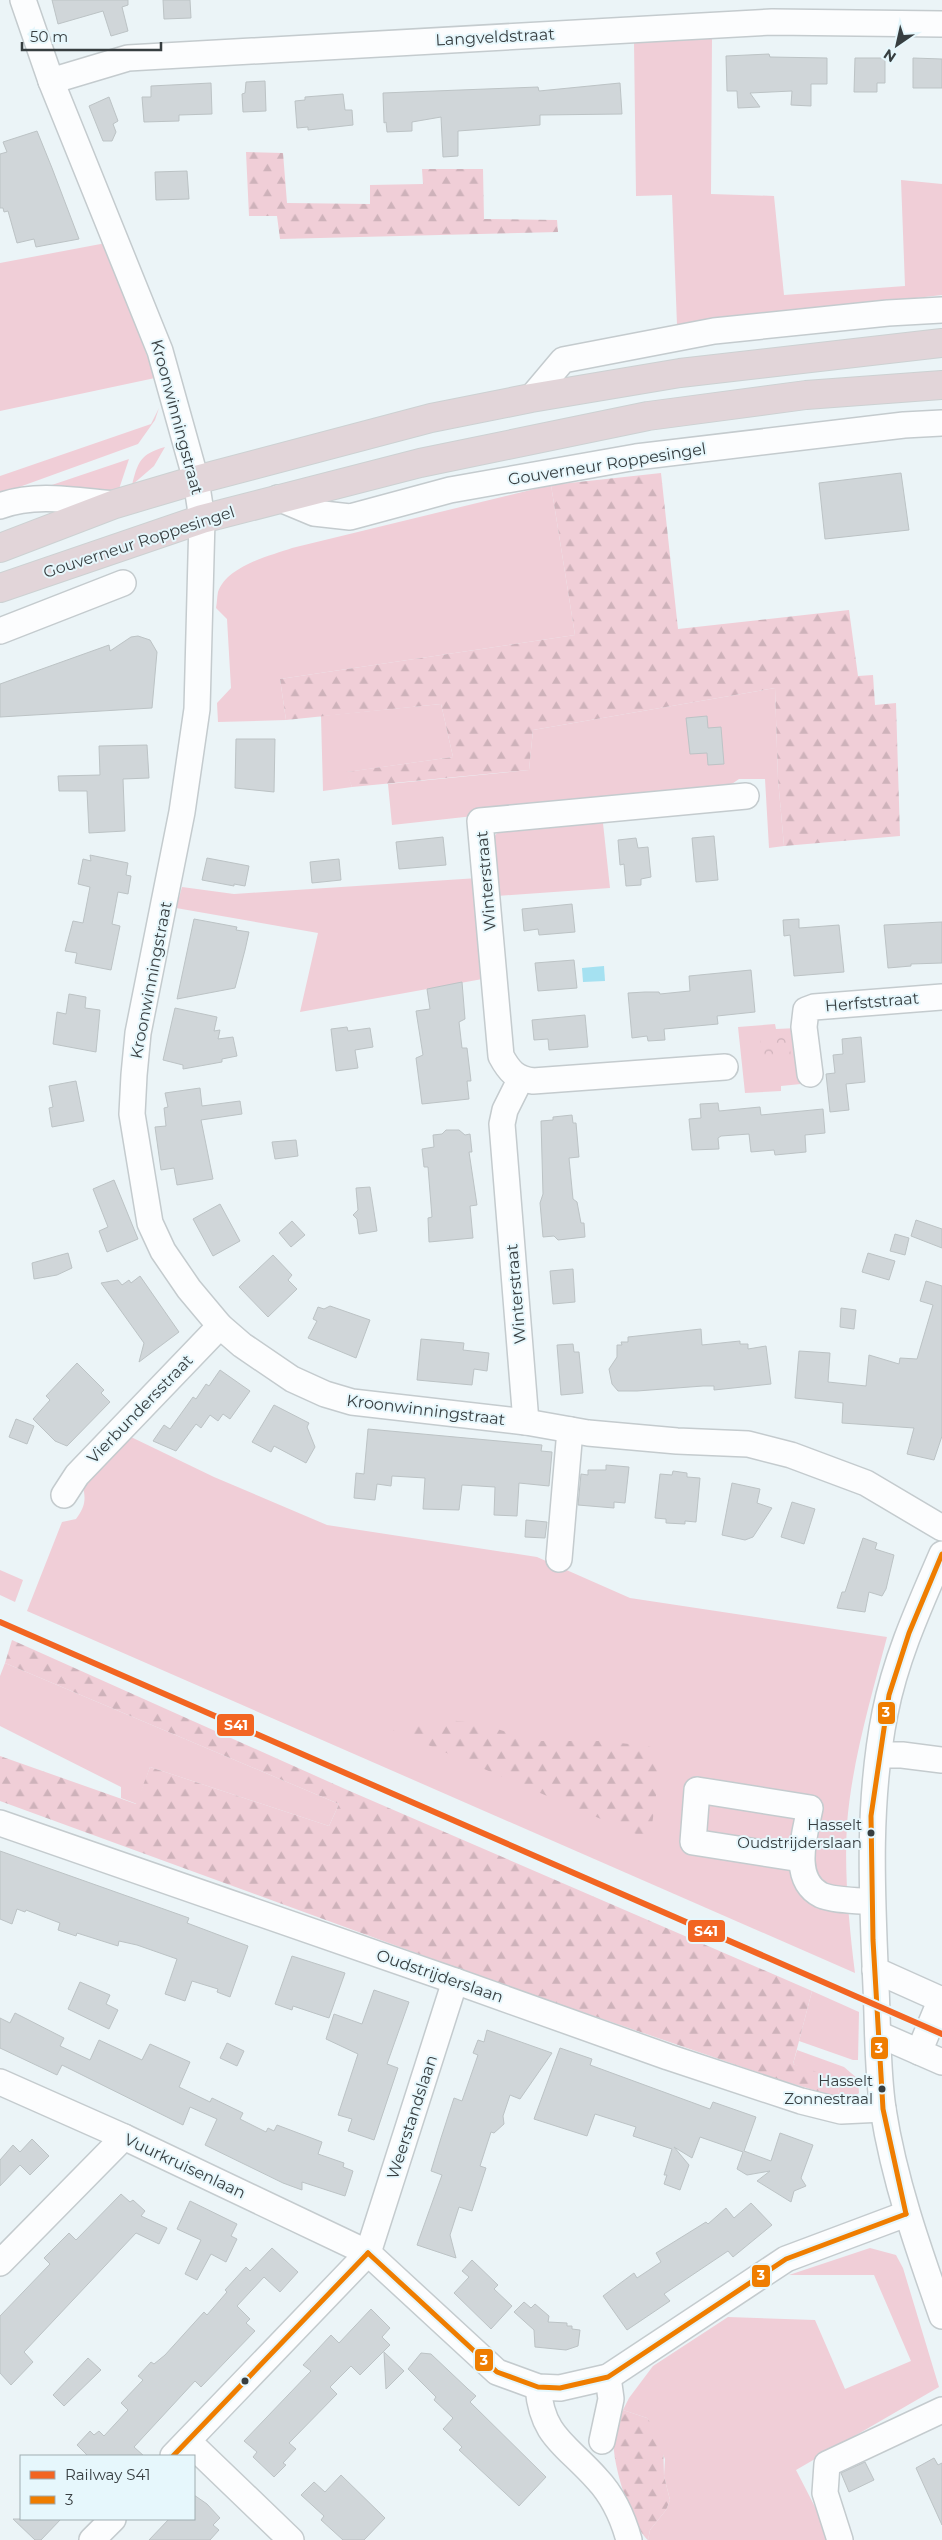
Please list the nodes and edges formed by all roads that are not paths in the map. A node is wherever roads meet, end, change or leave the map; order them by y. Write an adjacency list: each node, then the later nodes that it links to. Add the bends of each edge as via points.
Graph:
1 (23, 0): 3 (street, Kroonwinningstraat)
2 (942, 24): 3 (street, Langveldstraat, via 772,22 128,58)
3 (51, 81): 9 (street, Kroonwinningstraat, via 160,351)
4 (942, 310): 7 (street, via 714,331 563,360)
5 (942, 343): 7 (highway, via 680,373)
6 (942, 385): 10 (highway, Gouverneur Roppesingel, via 806,396 648,416 420,462)
7 (531, 398): 9 (highway, via 431,418)
8 (942, 423): 10 (street, Gouverneur Roppesingel, via 904,424 636,457 450,490 350,517 314,513)
9 (196, 480): 11 (highway); 13 (street, Kroonwinningstraat)
10 (278, 498): 13 (highway, Gouverneur Roppesingel)
11 (115, 504): 12 (street, via 52,499); 14 (highway)
12 (0, 506)
13 (202, 518): 16 (highway, Gouverneur Roppesingel); 23 (street, Kroonwinningstraat, via 197,710 182,812 138,1033 132,1114 150,1223 163,1251)
14 (0, 548)
15 (123, 583): 17 (street)
16 (0, 588)
17 (0, 631)
18 (746, 796): 22 (street, Winterstraat, via 480,821 502,1056 507,1067)
19 (942, 997): 21 (street, Herfststraat, via 806,1010 804,1026)
20 (725, 1067): 22 (street, via 533,1082)
21 (810, 1074)
22 (520, 1080): 24 (street, Winterstraat, via 505,1110 502,1124)
23 (220, 1326): 24 (street, Kroonwinningstraat, via 265,1362 325,1394 352,1402 385,1404 423,1412); 26 (street, Vierbundersstraat, via 76,1475)
24 (526, 1422): 25 (street, Kroonwinningstraat)
25 (570, 1430): 27 (street, Kroonwinningstraat, via 677,1441 748,1444 791,1455 866,1484); 29 (street)
26 (64, 1495)
27 (942, 1529)
28 (942, 1554): 30 (street, via 908,1633 885,1713)
29 (559, 1559)
30 (879, 1756): 31 (street); 34 (street, via 871,1816)
31 (942, 1760)
32 (0, 1823): 36 (street, Oudstrijderslaan)
33 (801, 1859): 33 (street, via 693,1842 698,1790 810,1808); 34 (street, via 811,1887 823,1896)
34 (872, 1902): 35 (street)
35 (875, 1970): 37 (street); 38 (street)
36 (455, 1981): 42 (street, Oudstrijderslaan, via 801,2102 841,2111); 45 (street, Weerstandslaan)
37 (942, 1999): 39 (street)
38 (878, 2034): 39 (street); 42 (street)
39 (919, 2052): 40 (street)
40 (942, 2062)
41 (0, 2082): 43 (street, Vuurkruisenlaan)
42 (883, 2109): 44 (street)
43 (124, 2138): 45 (street, Vuurkruisenlaan); 46 (street)
44 (906, 2214): 47 (street); 48 (street, via 786,2259)
45 (368, 2253): 49 (street, Vuurkruisenlaan, via 497,2372); 52 (street)
46 (0, 2263)
47 (942, 2316)
48 (608, 2377): 49 (street, Vuurkruisenlaan, via 560,2388); 51 (street, via 611,2399)
49 (538, 2387): 57 (street, via 540,2408 550,2431 598,2480 622,2515)
50 (942, 2410): 58 (street, via 827,2464 825,2493)
51 (602, 2441)
52 (180, 2449)
53 (195, 2461): 56 (street)
54 (112, 2520): 55 (street)
55 (92, 2540)
56 (291, 2540)
57 (630, 2540)
58 (840, 2540)

